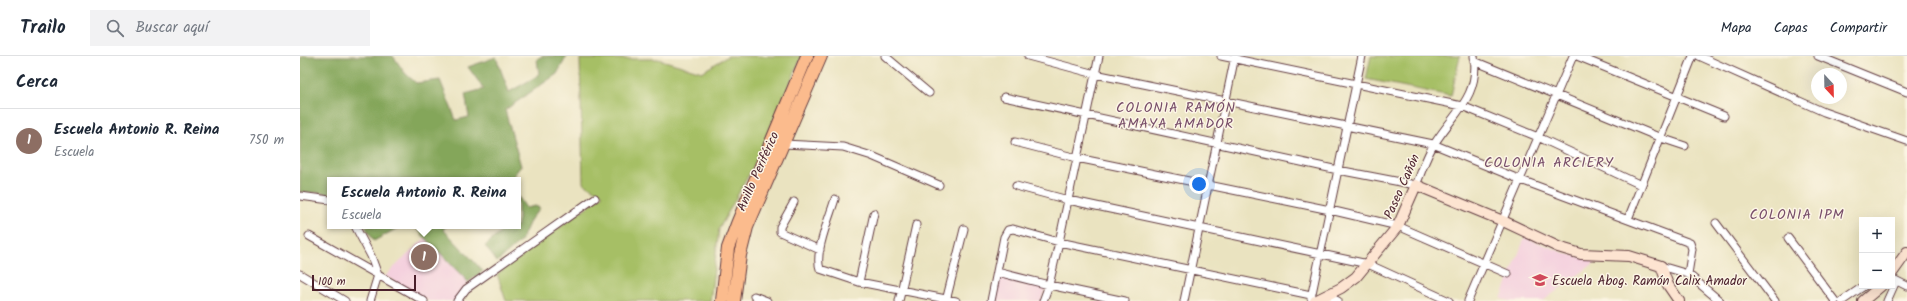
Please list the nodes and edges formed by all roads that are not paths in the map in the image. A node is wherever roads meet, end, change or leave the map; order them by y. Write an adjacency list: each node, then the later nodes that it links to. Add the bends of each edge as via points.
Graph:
1 (807, 56): 91 (highway, Anillo Periférico, via 734,230 724,270)
2 (821, 56): 31 (highway, Anillo Periférico)
3 (885, 56): 18 (street)
4 (1028, 56): 15 (street)
5 (1098, 56): 15 (street)
6 (1221, 56): 13 (street)
7 (1362, 56): 16 (street)
8 (1573, 56): 19 (street)
9 (1577, 56): 21 (street)
10 (1693, 56): 21 (street)
11 (1700, 56): 29 (street, via 1824,112)
12 (1818, 56): 17 (street)
13 (1235, 58): 16 (street); 22 (street)
14 (1474, 59): 19 (street); 23 (street, Paseo Cañón, via 1472,91)
15 (1095, 74): 22 (street); 24 (street)
16 (1357, 84): 23 (street); 26 (street)
17 (1907, 92)
18 (929, 93)
19 (1557, 96): 27 (street); 28 (street)
20 (1004, 97): 24 (street)
21 (1676, 98): 25 (street); 28 (street)
22 (1226, 101): 26 (street); 32 (street)
23 (1462, 106): 27 (street); 33 (street, Paseo Cañón)
24 (1086, 116): 32 (street); 35 (street)
25 (1724, 116)
26 (1347, 128): 33 (street); 36 (street)
27 (1538, 137): 37 (street); 41 (street)
28 (1661, 138): 34 (street); 41 (street)
29 (1907, 141)
30 (1015, 142): 35 (street)
31 (784, 144): 38 (street, via 843,147 872,156); 92 (highway, Anillo Periférico, via 748,227 740,255)
32 (1217, 144): 36 (street); 39 (street)
33 (1434, 144): 37 (street); 40 (street, Paseo Cañón)
34 (1685, 146)
35 (1077, 158): 39 (street); 47 (street)
36 (1338, 170): 40 (street); 49 (street)
37 (1521, 180): 51 (street); 52 (street)
38 (939, 185)
39 (1207, 185): 49 (street); 56 (street)
40 (1416, 185): 52 (street); 55 (street, Paseo Cañón)
41 (1641, 185): 51 (street)
42 (1016, 186): 47 (street)
43 (300, 196): 46 (street)
44 (595, 198): 90 (street, via 466,289)
45 (835, 199): 62 (street)
46 (327, 200)
47 (1068, 200): 56 (street); 61 (street)
48 (794, 202): 62 (street, via 780,227 780,232)
49 (1330, 210): 55 (street); 64 (street)
50 (874, 213): 76 (street)
51 (1628, 219): 73 (street, via 1656,232 1690,243 1692,249)
52 (1503, 221): 66 (street); 67 (street, via 1558,247 1581,254 1629,256)
53 (1716, 223): 105 (street)
54 (916, 225): 82 (street)
55 (1398, 226): 65 (street, Paseo Cañón); 66 (street)
56 (1200, 227): 64 (street); 68 (street)
57 (357, 229): 74 (street)
58 (964, 229): 86 (street)
59 (309, 236): 74 (street)
60 (1788, 238): 106 (street)
61 (1059, 242): 68 (street); 69 (street, via 1013,229 1008,230 1004,237); 77 (street)
62 (820, 250): 76 (street, via 820,269)
63 (1907, 252): 70 (street)
64 (1320, 253): 65 (street); 85 (street)
65 (1368, 264): 84 (street, Paseo Cañón, via 1356,277); 101 (street)
66 (1484, 264): 72 (street); 102 (street)
67 (1661, 266): 73 (street); 103 (street, via 1668,285)
68 (1189, 271): 85 (street); 99 (street)
69 (997, 272): 77 (street); 96 (street)
70 (1895, 273)
71 (300, 274): 87 (street)
72 (1508, 274)
73 (1688, 274): 104 (street)
74 (378, 275): 88 (street); 89 (street)
75 (1895, 278): 78 (street)
76 (859, 282): 82 (street)
77 (1049, 285): 97 (street); 98 (street)
78 (1907, 286)
79 (1860, 289): 107 (street)
80 (1877, 289): 108 (street)
81 (1890, 289): 109 (street)
82 (902, 291): 86 (street); 94 (street)
83 (754, 296): 93 (street)
84 (1327, 296): 85 (street, Paseo Cañón); 100 (street)
85 (1312, 299)
86 (946, 300): 95 (street)
87 (345, 301)
88 (370, 301)
89 (424, 301)
90 (457, 301)
91 (722, 301)
92 (734, 301)
93 (768, 301)
94 (900, 301)
95 (956, 301)
96 (991, 301)
97 (1043, 301)
98 (1125, 301)
99 (1184, 301)
100 (1338, 301)
101 (1450, 301)
102 (1468, 301)
103 (1679, 301)
104 (1720, 301)
105 (1775, 301)
106 (1835, 301)
107 (1842, 301)
108 (1863, 301)
109 (1886, 301)

